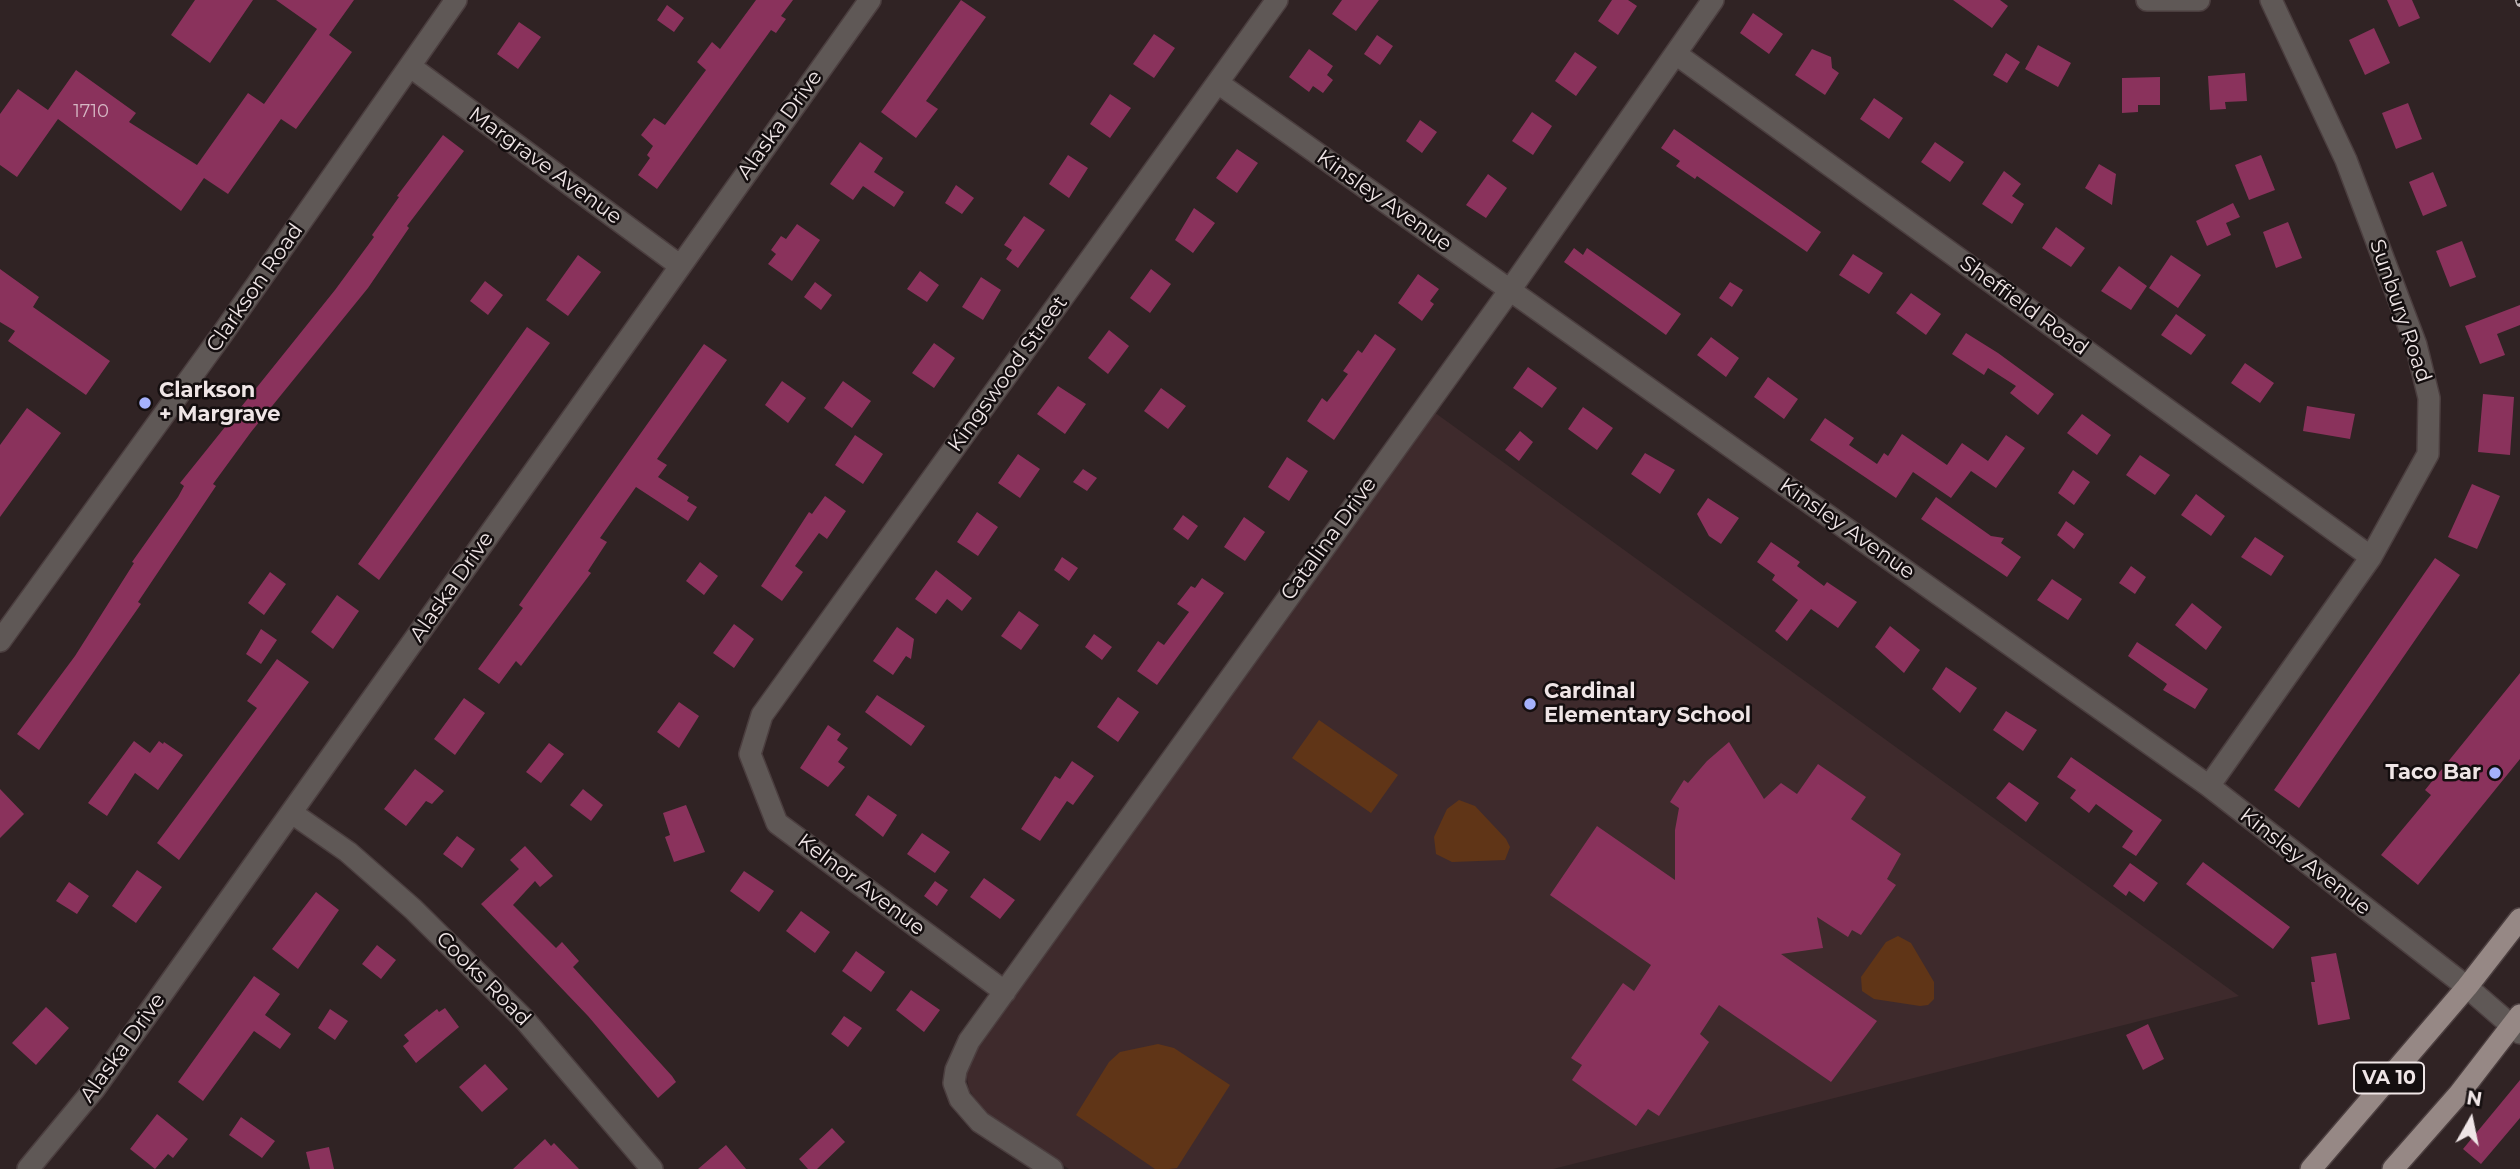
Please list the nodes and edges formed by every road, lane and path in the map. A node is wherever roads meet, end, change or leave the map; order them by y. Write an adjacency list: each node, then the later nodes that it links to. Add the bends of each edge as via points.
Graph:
1 (456, 0): 9 (street, Clarkson Road)
2 (870, 0): 11 (street, Alaska Drive)
3 (1278, 0): 10 (street, Kingswood Street)
4 (1713, 0): 8 (street, Catalina Drive)
5 (2147, 0): 6 (street)
6 (2199, 0)
7 (2272, 0): 13 (street, Sunbury Road, via 2346,160 2417,345 2429,398 2428,454)
8 (1676, 54): 12 (street, Catalina Drive); 13 (street, Sheffield Road)
9 (411, 67): 11 (street, Margrave Avenue); 14 (street, Clarkson Road)
10 (1218, 83): 12 (street, Kinsley Avenue); 15 (street, Kingswood Street, via 762,715)
11 (679, 265): 17 (street, Alaska Drive)
12 (1510, 290): 16 (street, Kinsley Avenue); 20 (street, Catalina Drive)
13 (2371, 557): 16 (street, Sunbury Road)
14 (0, 641)
15 (750, 754): 20 (street, Kelnor Avenue, via 777,823)
16 (2209, 786): 19 (street, Kinsley Avenue)
17 (292, 813): 22 (street, Alaska Drive, via 95,1088); 23 (street, Cooks Road, via 367,868 515,1010)
18 (2520, 919): 19 (main road, VA 10)
19 (2467, 987): 21 (street, Kinsley Avenue); 25 (main road, VA 10)
20 (1005, 992): 24 (street, Catalina Drive, via 969,1041 954,1083 960,1099 980,1122)
21 (2517, 1025): 26 (main road, VA 10)
22 (28, 1169)
23 (652, 1169)
24 (1052, 1169)
25 (2311, 1169)
26 (2393, 1169)

